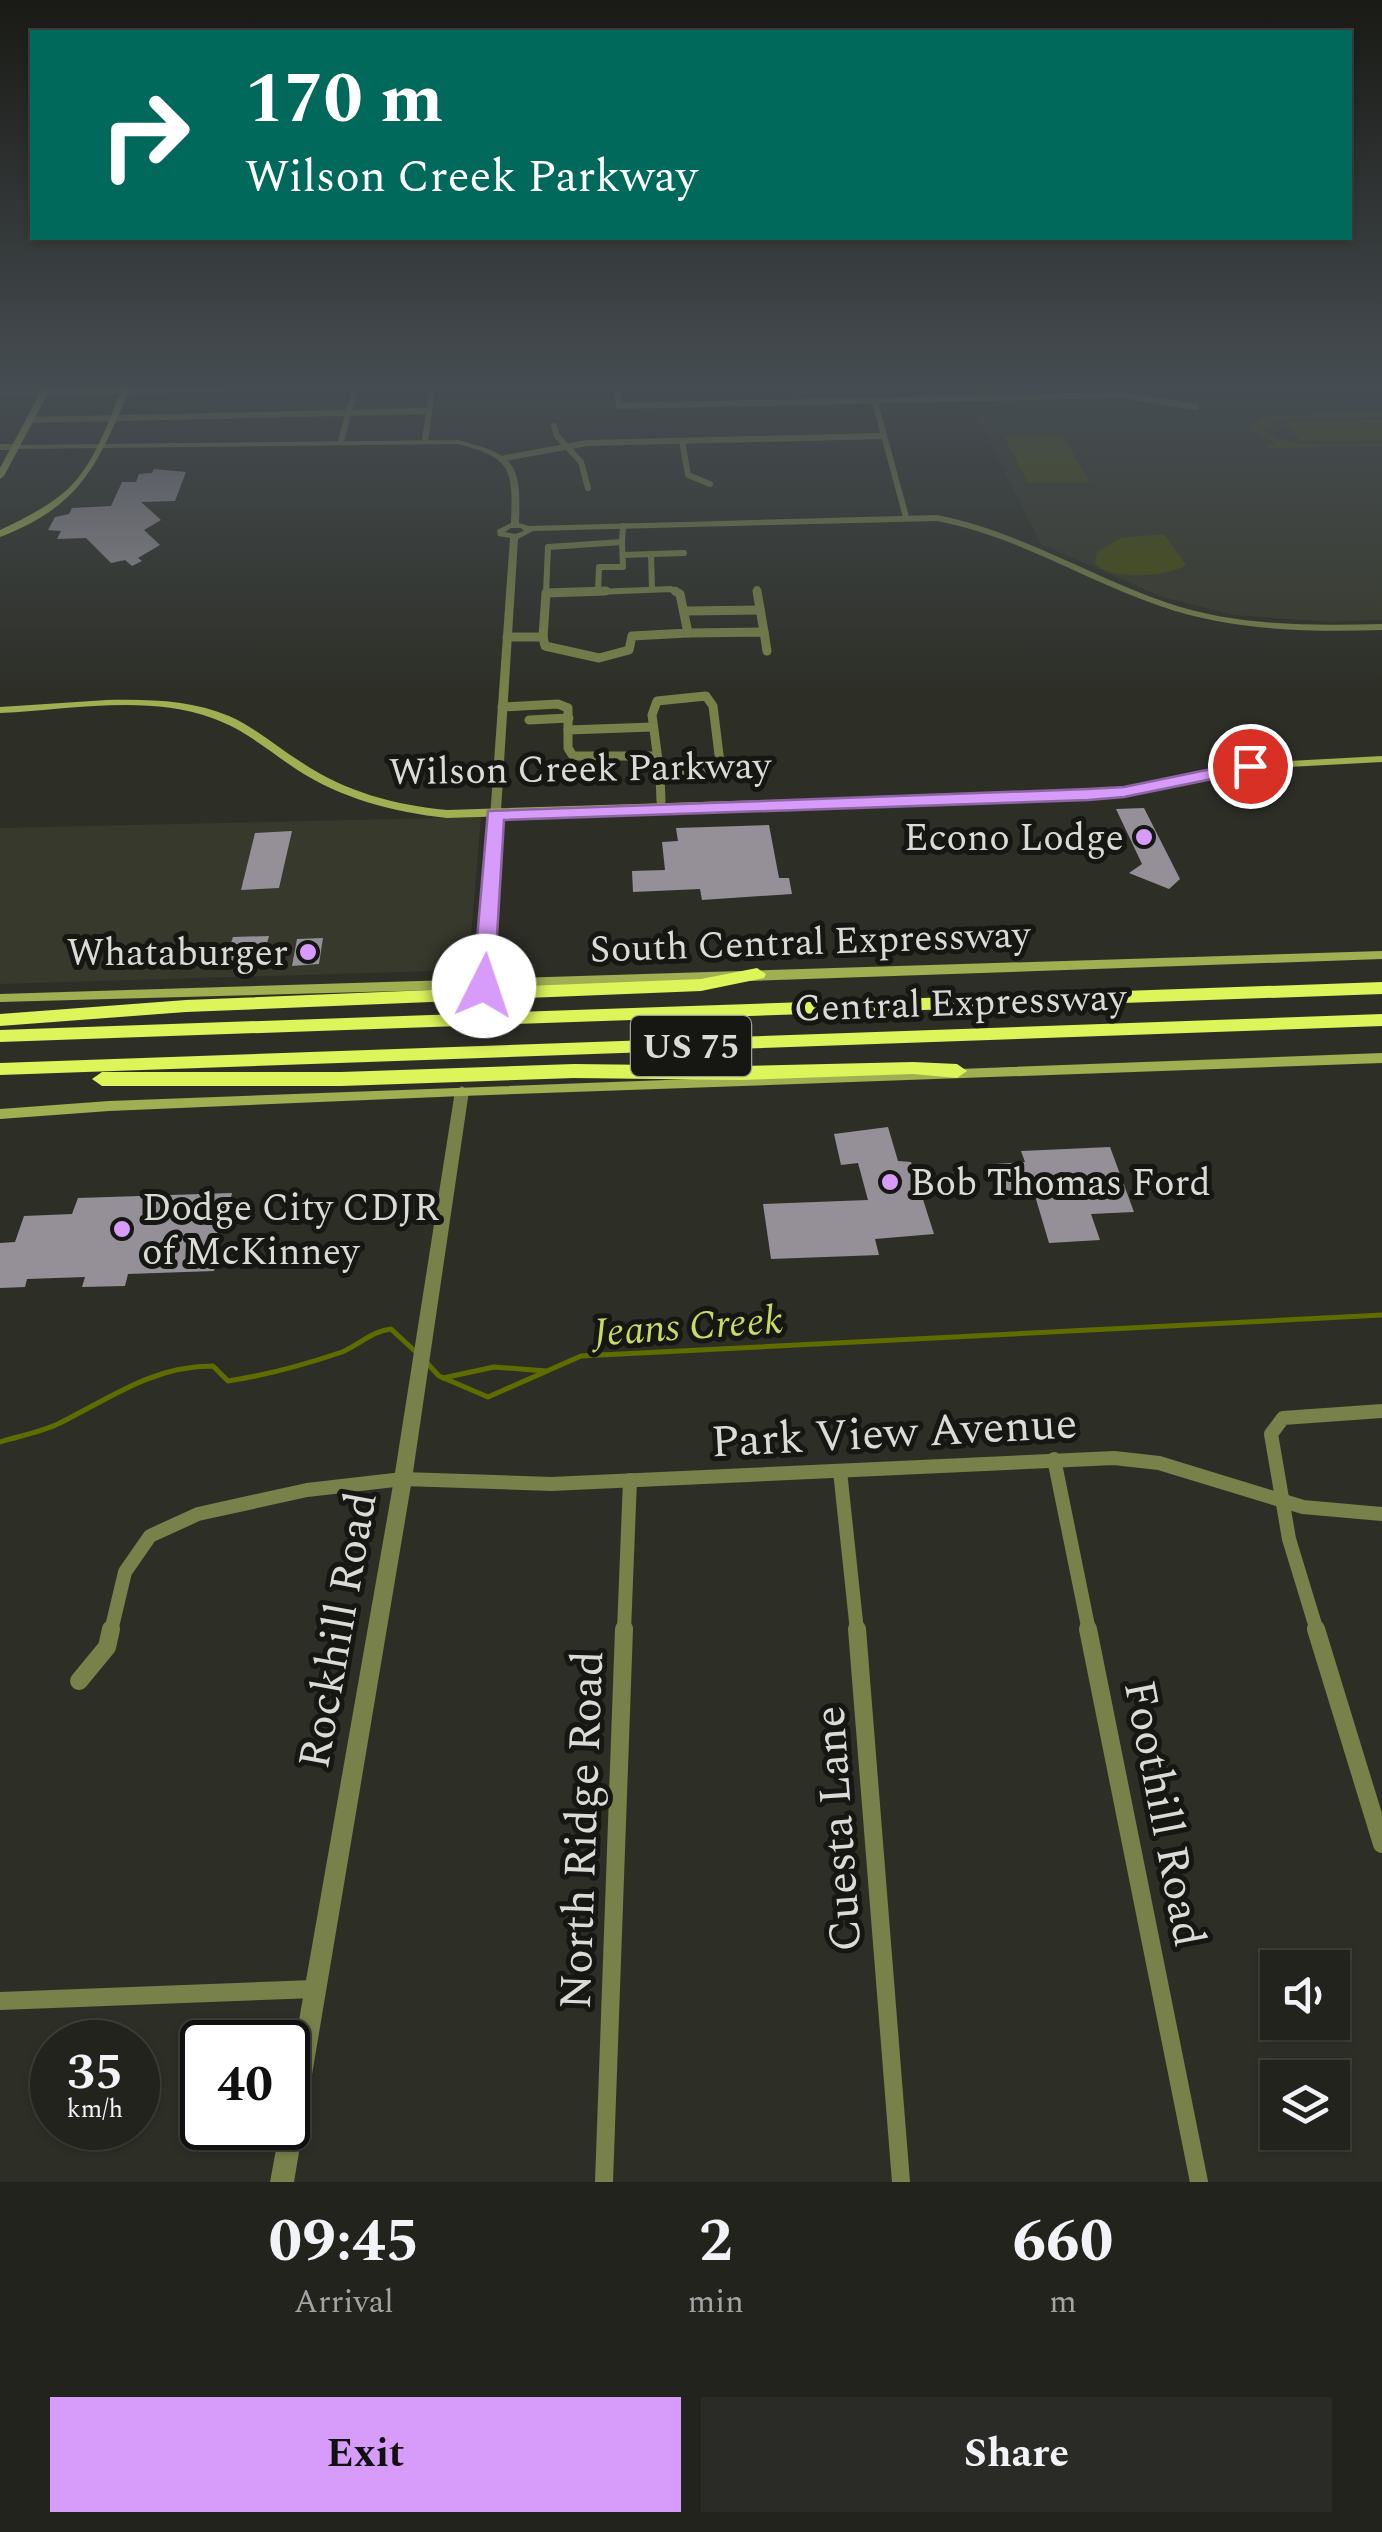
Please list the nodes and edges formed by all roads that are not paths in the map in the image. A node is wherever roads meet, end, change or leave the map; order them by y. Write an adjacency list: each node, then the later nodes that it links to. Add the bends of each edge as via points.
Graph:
1 (79, 486): 8 (main road)
2 (516, 486): 5 (street)
3 (898, 486): 4 (street)
4 (906, 517): 6 (street); 20 (street, via 983,528 1194,613 1294,628)
5 (515, 525): 7 (street); 9 (street, via 500,532)
6 (622, 526): 7 (street); 10 (street)
7 (529, 530): 9 (street)
8 (0, 534)
9 (514, 537): 23 (street)
10 (622, 542): 13 (street); 17 (street, via 548,547)
11 (684, 553): 12 (street)
12 (651, 554): 13 (street); 14 (street)
13 (624, 555): 16 (street, via 623,566 599,568)
14 (652, 589): 16 (street); 19 (street, via 680,594)
15 (756, 589): 18 (street)
16 (598, 591): 17 (street)
17 (546, 593): 24 (street)
18 (760, 610): 19 (street); 21 (street)
19 (687, 611): 22 (street)
20 (1382, 627)
21 (764, 632): 22 (street); 25 (street)
22 (688, 634): 24 (street, via 632,636 629,650 602,658 555,650)
23 (507, 637): 24 (street); 26 (street)
24 (542, 637)
25 (768, 651)
26 (502, 706): 28 (street, via 558,704 568,708); 37 (street)
27 (0, 710): 37 (main road, Wilson Creek Parkway, via 126,703 209,713 250,729 312,775 378,805)
28 (569, 718): 29 (street); 31 (street)
29 (528, 720)
30 (653, 727): 31 (street); 32 (street); 34 (street, via 657,701 706,696 713,706 721,771)
31 (568, 730): 32 (street, via 572,756)
32 (657, 756): 34 (street)
33 (1382, 759): 35 (main road, Wilson Creek Parkway, via 1265,764)
34 (660, 775): 36 (street)
35 (1148, 786): 36 (main road, Wilson Creek Parkway); 37 (main road, Wilson Creek Parkway, via 1088,794)
36 (662, 800): 37 (main road, Wilson Creek Parkway)
37 (495, 811): 40 (street)
38 (1382, 955): 39 (main road, South Central Expressway)
39 (757, 974): 40 (main road, South Central Expressway); 43 (highway, via 701,985)
40 (484, 986): 42 (main road, South Central Expressway)
41 (1382, 988): 45 (highway, Central Expressway / US 75)
42 (0, 998)
43 (0, 1020)
44 (1382, 1020): 47 (highway, Central Expressway / US 75)
45 (0, 1036)
46 (1382, 1058): 48 (main road)
47 (0, 1070)
48 (957, 1071): 49 (highway); 50 (main road)
49 (0, 1078)
50 (462, 1091): 51 (main road); 52 (street, Rockhill Road)
51 (0, 1114)
52 (416, 1391): 56 (street, Rockhill Road)
53 (1382, 1411): 58 (street, via 1297,1416 1275,1425)
54 (1054, 1459): 55 (street, Park View Avenue); 58 (street, Park View Avenue, via 1159,1462); 67 (street, Foothill Road)
55 (840, 1471): 57 (street, Park View Avenue); 66 (street, Cuesta Lane, via 864,1692)
56 (403, 1479): 57 (street, Park View Avenue, via 522,1485); 60 (street, Park View Avenue, via 307,1490 198,1514 157,1531 128,1564 107,1647); 62 (street, Rockhill Road)
57 (630, 1480): 65 (street, North Ridge Road)
58 (1281, 1502): 59 (street, Park View Avenue); 61 (street)
59 (1382, 1514)
60 (79, 1681)
61 (1382, 1844)
62 (313, 1989): 63 (street); 64 (street, Rockhill Road)
63 (0, 2001)
64 (282, 2182)
65 (604, 2182)
66 (901, 2182)
67 (1200, 2182)

